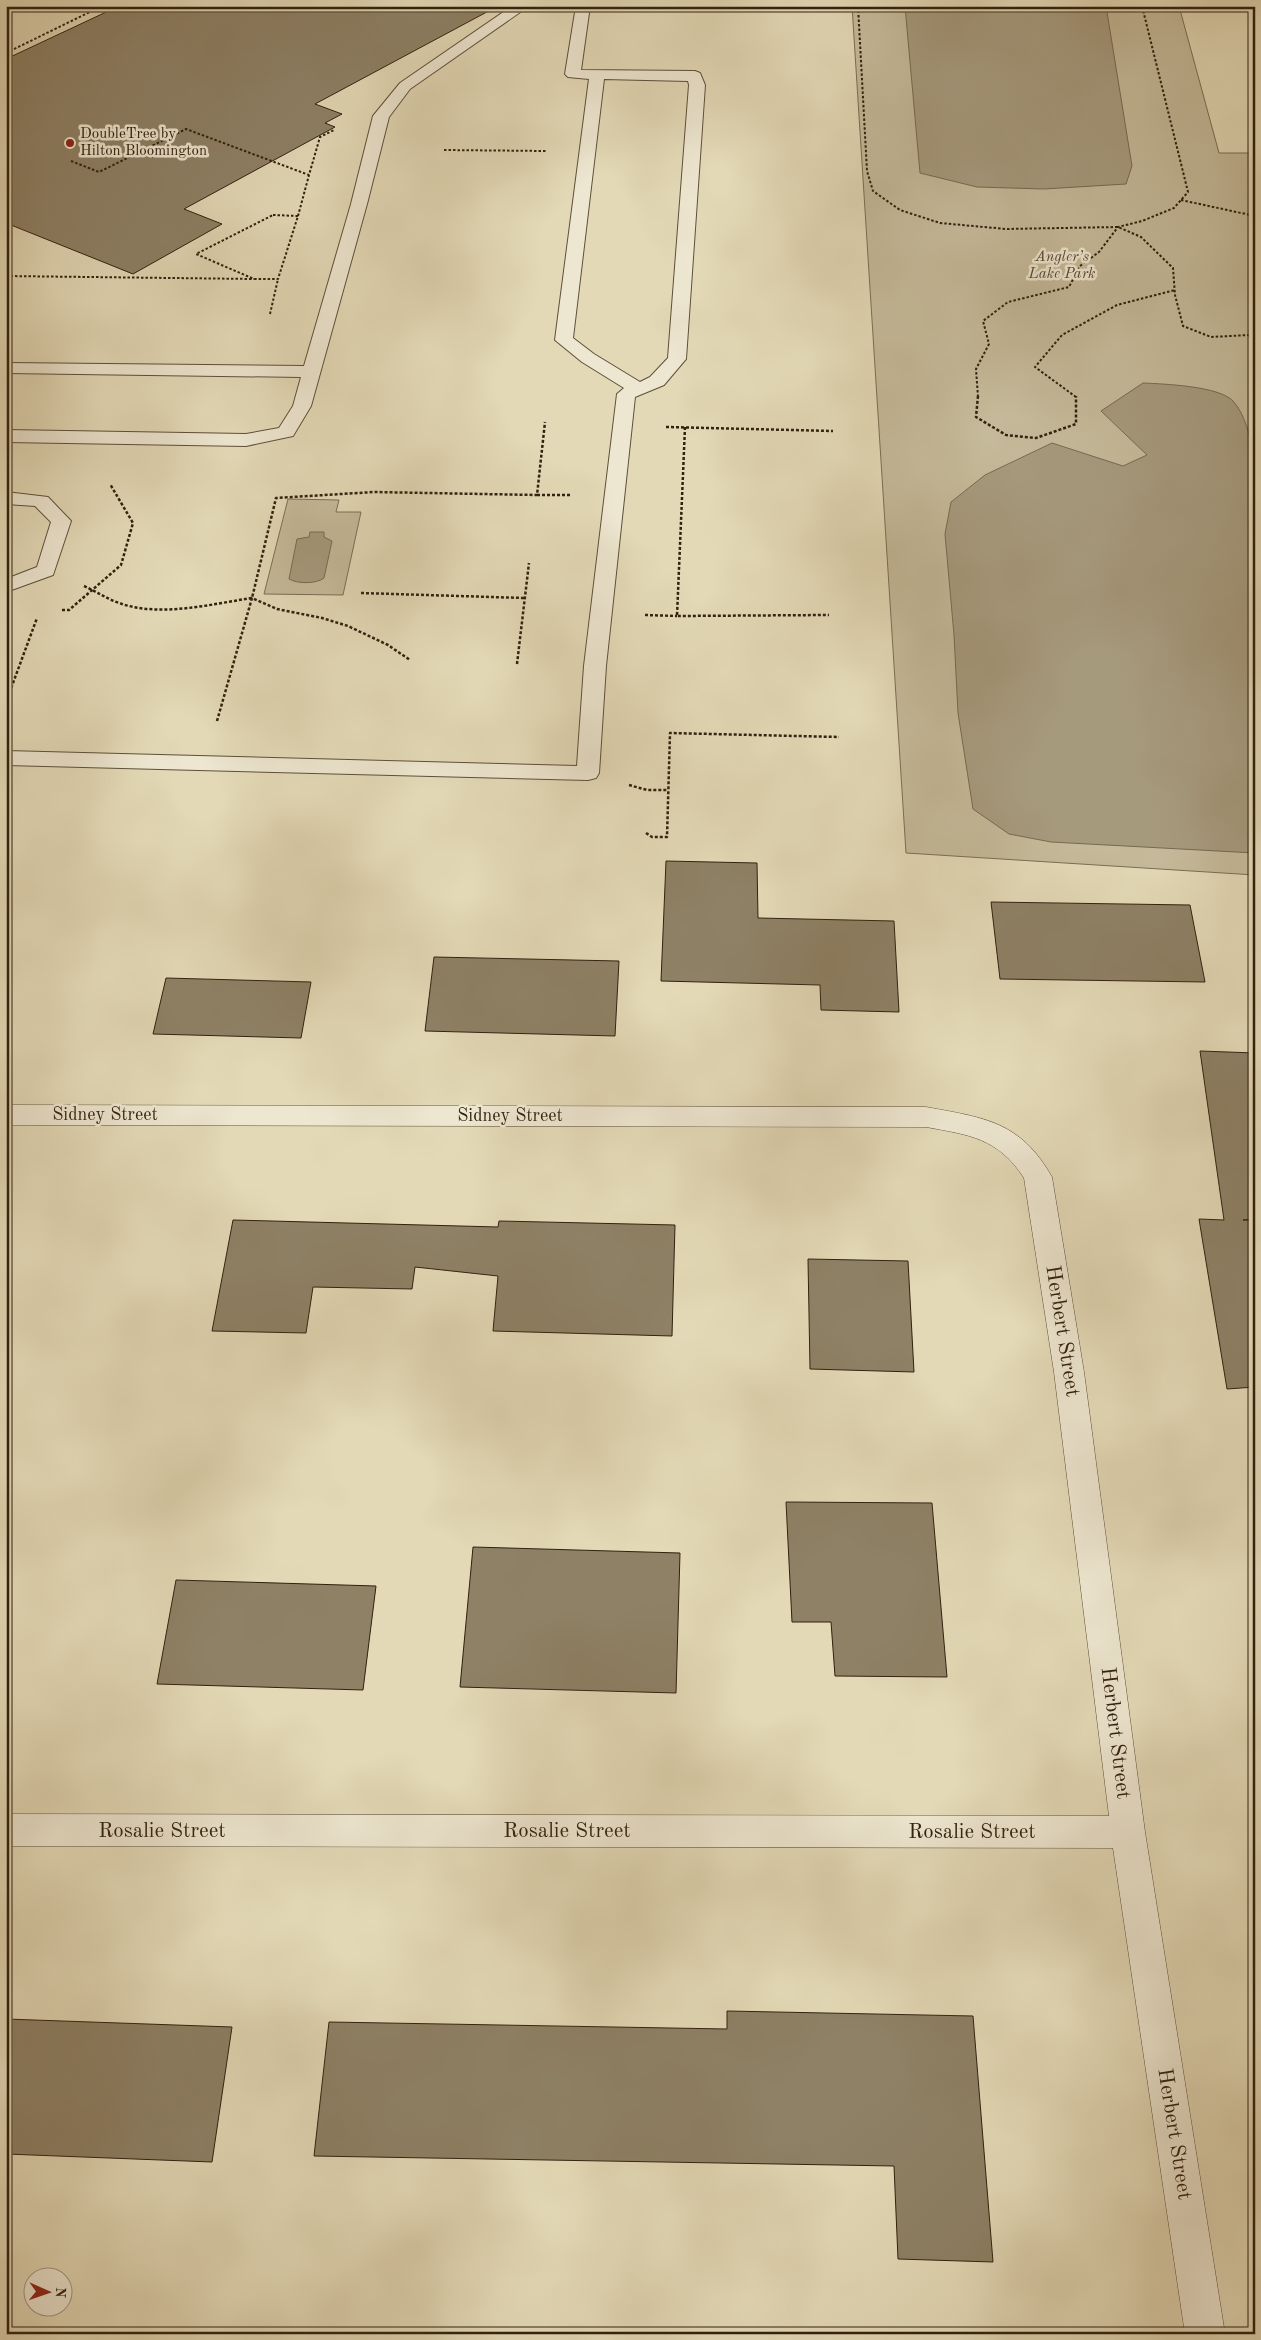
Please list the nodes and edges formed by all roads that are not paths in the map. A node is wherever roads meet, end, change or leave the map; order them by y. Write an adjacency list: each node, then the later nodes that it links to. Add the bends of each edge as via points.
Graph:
1 (522, 6): 5 (lane, via 405,86 381,116)
2 (583, 6): 3 (lane, via 573,74)
3 (597, 74): 6 (lane, via 564,340); 6 (lane, via 695,76 697,85 677,359 656,381)
4 (6, 368): 5 (lane)
5 (312, 372): 7 (lane, via 302,406 286,432 246,440)
6 (638, 388): 10 (lane, via 626,394 595,666 588,773)
7 (6, 436)
8 (6, 498): 9 (lane, via 41,501 61,521 46,571)
9 (6, 586)
10 (6, 758)
11 (6, 1115): 12 (street, Sidney Street, via 926,1117 990,1130)
12 (1010, 1141): 14 (street, Herbert Street, via 1028,1159 1038,1177 1069,1372)
13 (6, 1830): 14 (street, Rosalie Street)
14 (1128, 1832): 15 (street, Herbert Street)
15 (1205, 2334)

